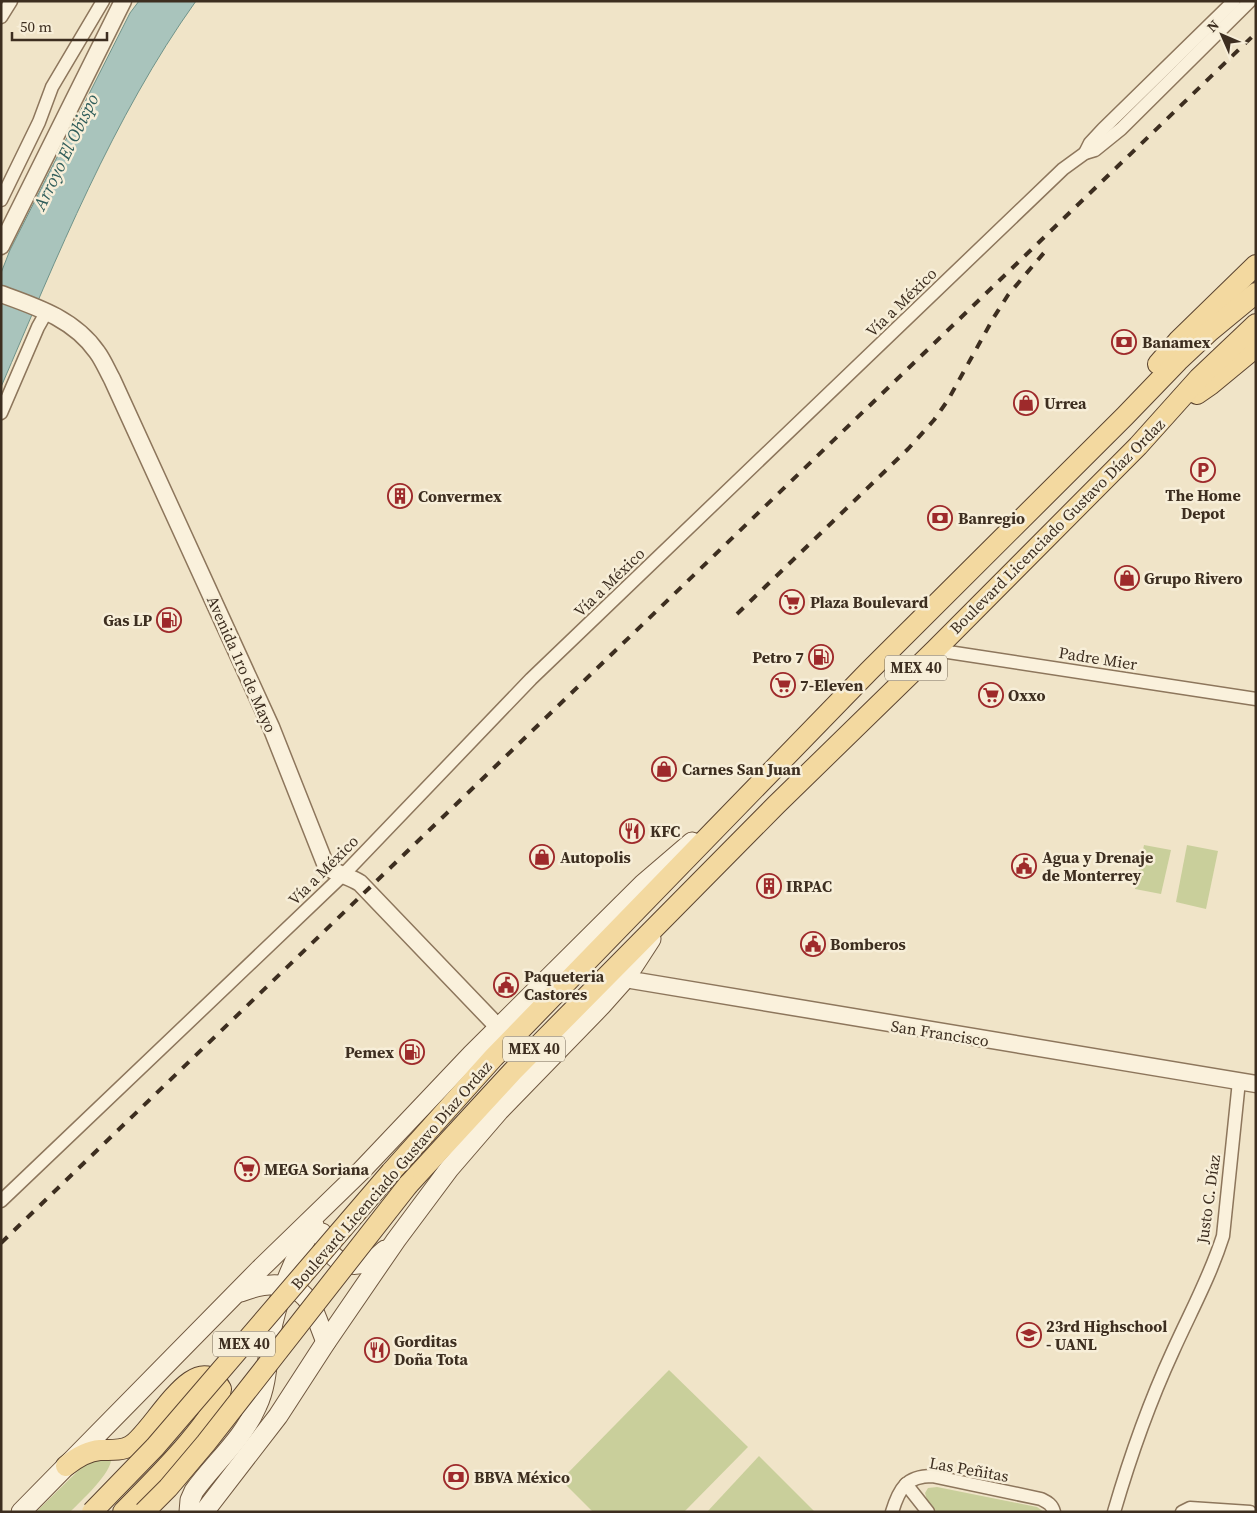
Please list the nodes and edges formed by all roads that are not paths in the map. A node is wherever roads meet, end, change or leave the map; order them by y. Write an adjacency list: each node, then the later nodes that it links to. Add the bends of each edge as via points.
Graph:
1 (11, 1): 6 (street)
2 (103, 1): 8 (street, via 52,87)
3 (123, 1): 9 (street)
4 (1234, 1): 7 (street, via 1090,143)
5 (1250, 1): 7 (street, Vía a México, via 1121,129 1095,150)
6 (1, 17)
7 (1084, 154): 22 (street, Vía a México, via 1056,176 531,679)
8 (1, 200)
9 (1, 246)
10 (1256, 265): 17 (main road, via 1169,351 1142,386)
11 (1256, 293): 17 (main road, Boulevard Licenciado Gustavo Díaz Ordaz / MEX 40, via 1178,361)
12 (1, 294): 13 (street, Avenida 1ro de Mayo)
13 (44, 310): 16 (street); 22 (street, Avenida 1ro de Mayo, via 84,337 97,352 112,380 271,727 326,866)
14 (1256, 324): 18 (main road, Boulevard Licenciado Gustavo Díaz Ordaz / MEX 40, via 1199,378)
15 (1256, 348): 18 (main road)
16 (1, 413)
17 (1125, 416): 21 (main road, Boulevard Licenciado Gustavo Díaz Ordaz / MEX 40)
18 (1165, 417): 19 (main road, Boulevard Licenciado Gustavo Díaz Ordaz / MEX 40)
19 (935, 650): 20 (street, Padre Mier); 23 (main road, Boulevard Licenciado Gustavo Díaz Ordaz / MEX 40)
20 (1256, 699)
21 (721, 824): 25 (main road, Boulevard Licenciado Gustavo Díaz Ordaz, via 690,844 643,884); 44 (main road, Boulevard Licenciado Gustavo Díaz Ordaz / MEX 40, bridge, via 494,1056 155,1447)
22 (343, 875): 25 (street, Avenida 1ro de Mayo, via 360,883); 29 (street, Vía a México)
23 (665, 916): 24 (main road, Boulevard Licenciado Gustavo Díaz Ordaz); 46 (main road, Boulevard Licenciado Gustavo Díaz Ordaz / MEX 40, bridge, via 513,1071 408,1185 206,1443)
24 (624, 980): 26 (street, San Francisco); 30 (main road, Boulevard Licenciado Gustavo Díaz Ordaz, via 493,1118 449,1169)
25 (499, 1028): 28 (main road, Boulevard Licenciado Gustavo Díaz Ordaz)
26 (1239, 1081): 27 (street, San Francisco); 51 (street, Justo C. Díaz, via 1223,1236 1172,1352 1135,1446)
27 (1256, 1084)
28 (332, 1200): 30 (main road, via 322,1223 323,1240 332,1255 348,1264 365,1264 380,1256); 31 (main road, via 309,1233); 32 (main road, Boulevard Licenciado Gustavo Díaz Ordaz)
29 (1, 1201)
30 (396, 1240): 33 (main road, Boulevard Licenciado Gustavo Díaz Ordaz)
31 (284, 1285): 32 (main road, via 261,1285 240,1292); 33 (main road, via 299,1292 311,1305); 36 (main road, via 273,1323 262,1390)
32 (226, 1304): 39 (main road, Boulevard Licenciado Gustavo Díaz Ordaz)
33 (326, 1342): 37 (main road, Boulevard Licenciado Gustavo Díaz Ordaz)
34 (232, 1408): 35 (main road, via 220,1408); 36 (main road); 38 (main road)
35 (212, 1413): 39 (main road, via 221,1389 213,1379 199,1376 181,1389 132,1445 118,1450 93,1451); 45 (main road)
36 (253, 1414): 37 (main road); 38 (main road)
37 (278, 1416): 41 (main road, Boulevard Licenciado Gustavo Díaz Ordaz)
38 (232, 1446): 47 (main road, via 194,1491)
39 (66, 1466): 43 (main road, Boulevard Licenciado Gustavo Díaz Ordaz)
40 (906, 1484): 48 (street, via 896,1496); 49 (street); 50 (street, Las Peñitas, via 914,1478 932,1476 1041,1498 1053,1507)
41 (209, 1509)
42 (1183, 1511): 52 (street, via 1190,1508)
43 (20, 1512)
44 (92, 1512)
45 (123, 1512)
46 (144, 1512)
47 (190, 1512)
48 (892, 1512)
49 (928, 1512)
50 (1054, 1512)
51 (1114, 1512)
52 (1250, 1512)

